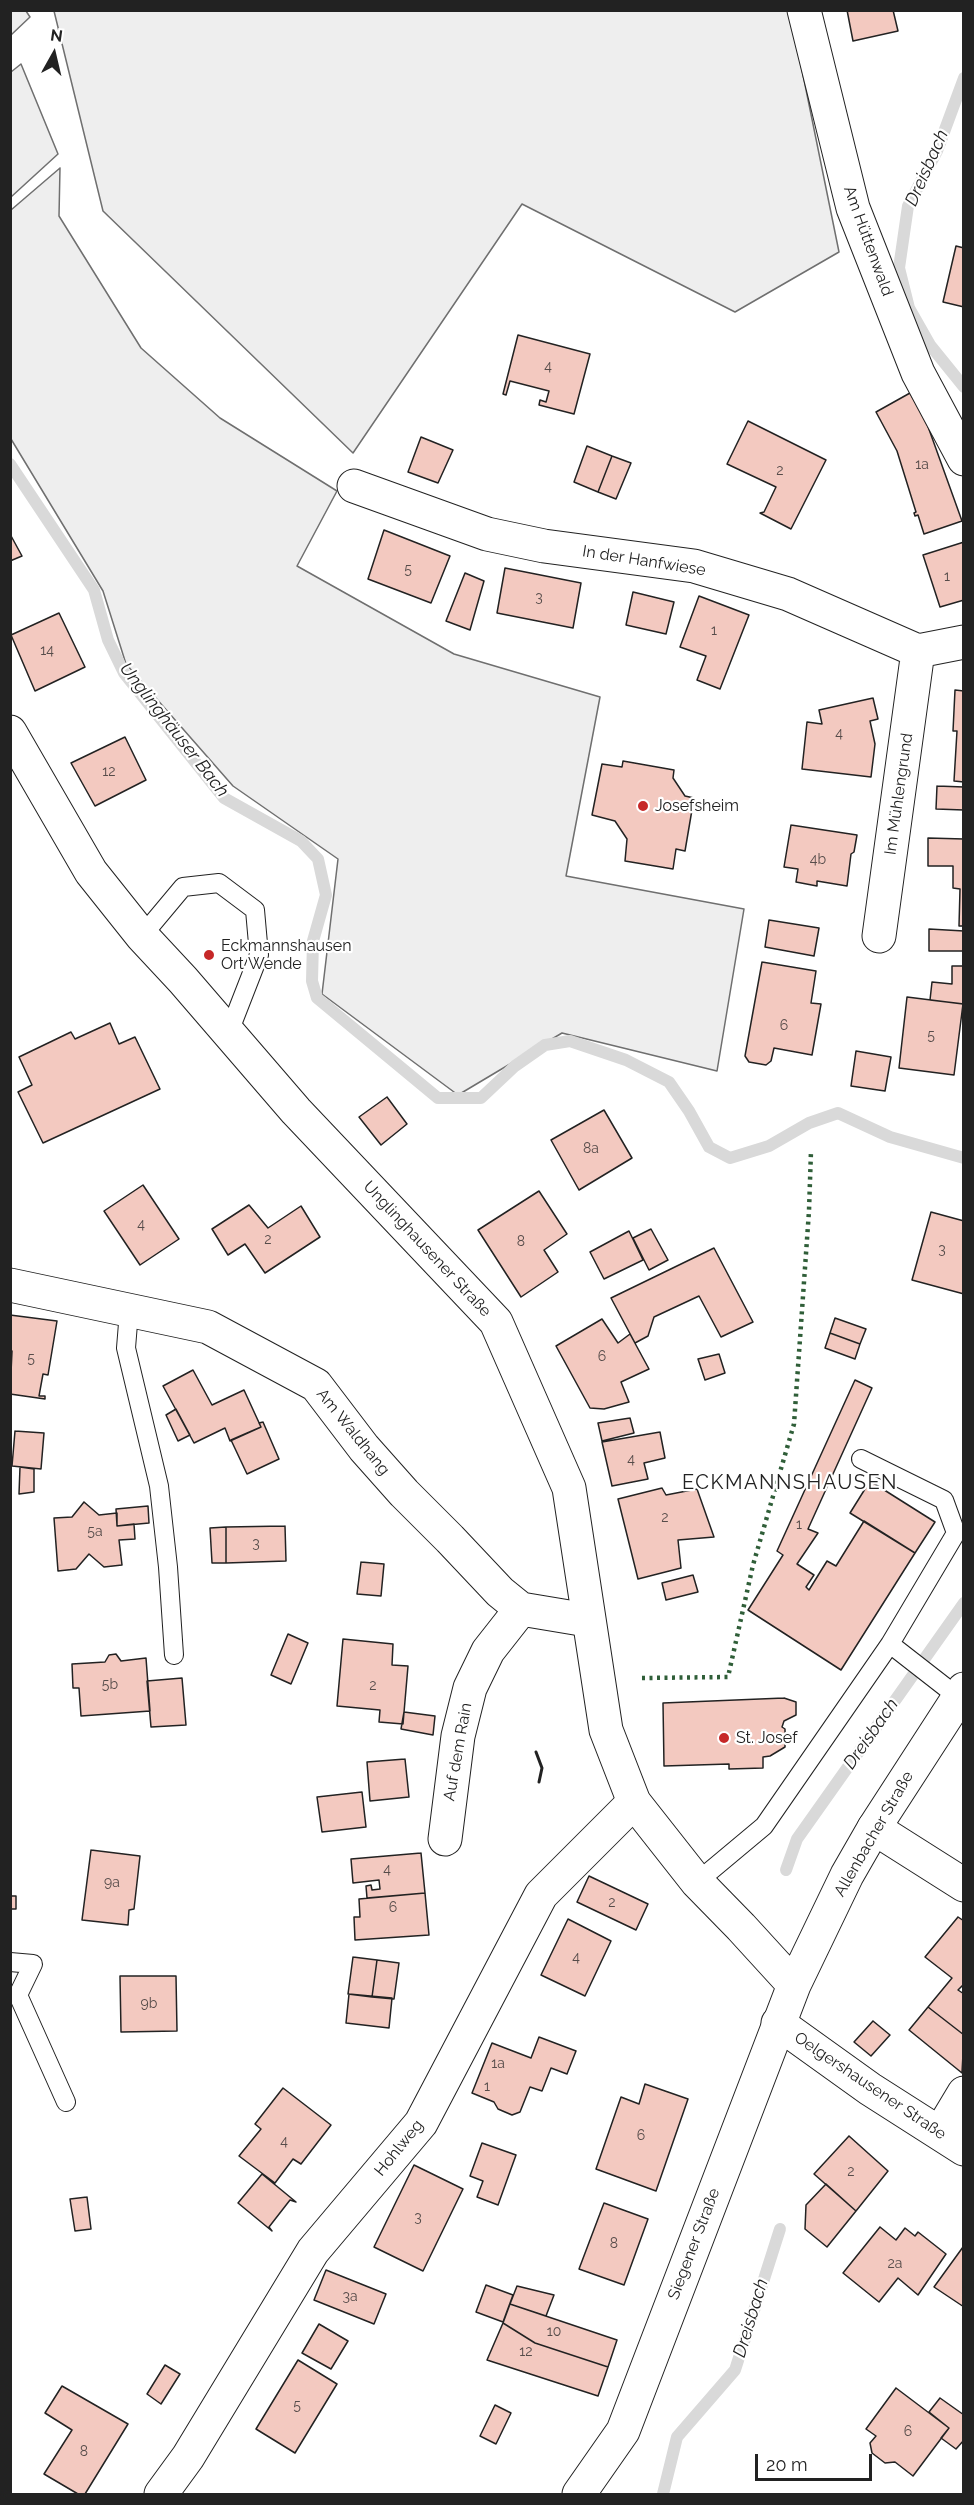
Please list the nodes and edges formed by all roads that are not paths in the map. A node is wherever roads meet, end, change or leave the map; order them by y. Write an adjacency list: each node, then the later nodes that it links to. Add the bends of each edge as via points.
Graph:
1 (804, 10): 2 (street, Am Hüttenwald, via 853,208 918,373)
2 (963, 459)
3 (354, 486): 5 (street, In der Hanfwiese, via 487,534 704,569 788,594)
4 (963, 642): 5 (street)
5 (918, 651): 8 (street, Im Mühlengrund)
6 (10, 732): 7 (street, Unglinghausener Straße, via 91,872)
7 (142, 936): 9 (street, Unglinghausener Straße); 9 (lane, via 183,887 219,883 255,910 259,955)
8 (879, 936)
9 (229, 1032): 14 (street, Unglinghausener Straße, via 296,1111 496,1322 568,1488)
10 (10, 1285): 11 (street, Am Waldhang)
11 (129, 1311): 13 (street, Am Waldhang, via 208,1328 316,1385 404,1493); 16 (lane, via 126,1348 159,1486)
12 (861, 1459): 15 (lane, via 944,1500 956,1533)
13 (521, 1610): 14 (street); 20 (street, Auf dem Rain, via 488,1651 470,1688 458,1736)
14 (587, 1620): 18 (street, Unglinghausener Straße, via 606,1730)
15 (895, 1648): 17 (lane); 21 (lane, via 764,1826)
16 (174, 1655)
17 (961, 1693): 19 (street, Allenbacher Straße)
18 (634, 1802): 21 (street, Unglinghausener Straße); 29 (street, Hohlweg, via 541,1895 421,2123 314,2251 188,2457)
19 (874, 1828): 22 (street); 24 (street, Allenbacher Straße)
20 (445, 1839)
21 (696, 1882): 24 (street, Unglinghausener Straße)
22 (963, 1885)
23 (10, 1962): 27 (lane, via 33,1964 18,1995)
24 (794, 1985): 25 (street, Siegener Straße)
25 (778, 2023): 28 (street, Oelgershausener Straße); 30 (street, Siegener Straße, via 623,2431)
26 (963, 2093): 28 (street)
27 (66, 2102)
28 (952, 2141)
29 (161, 2494)
30 (579, 2494)

